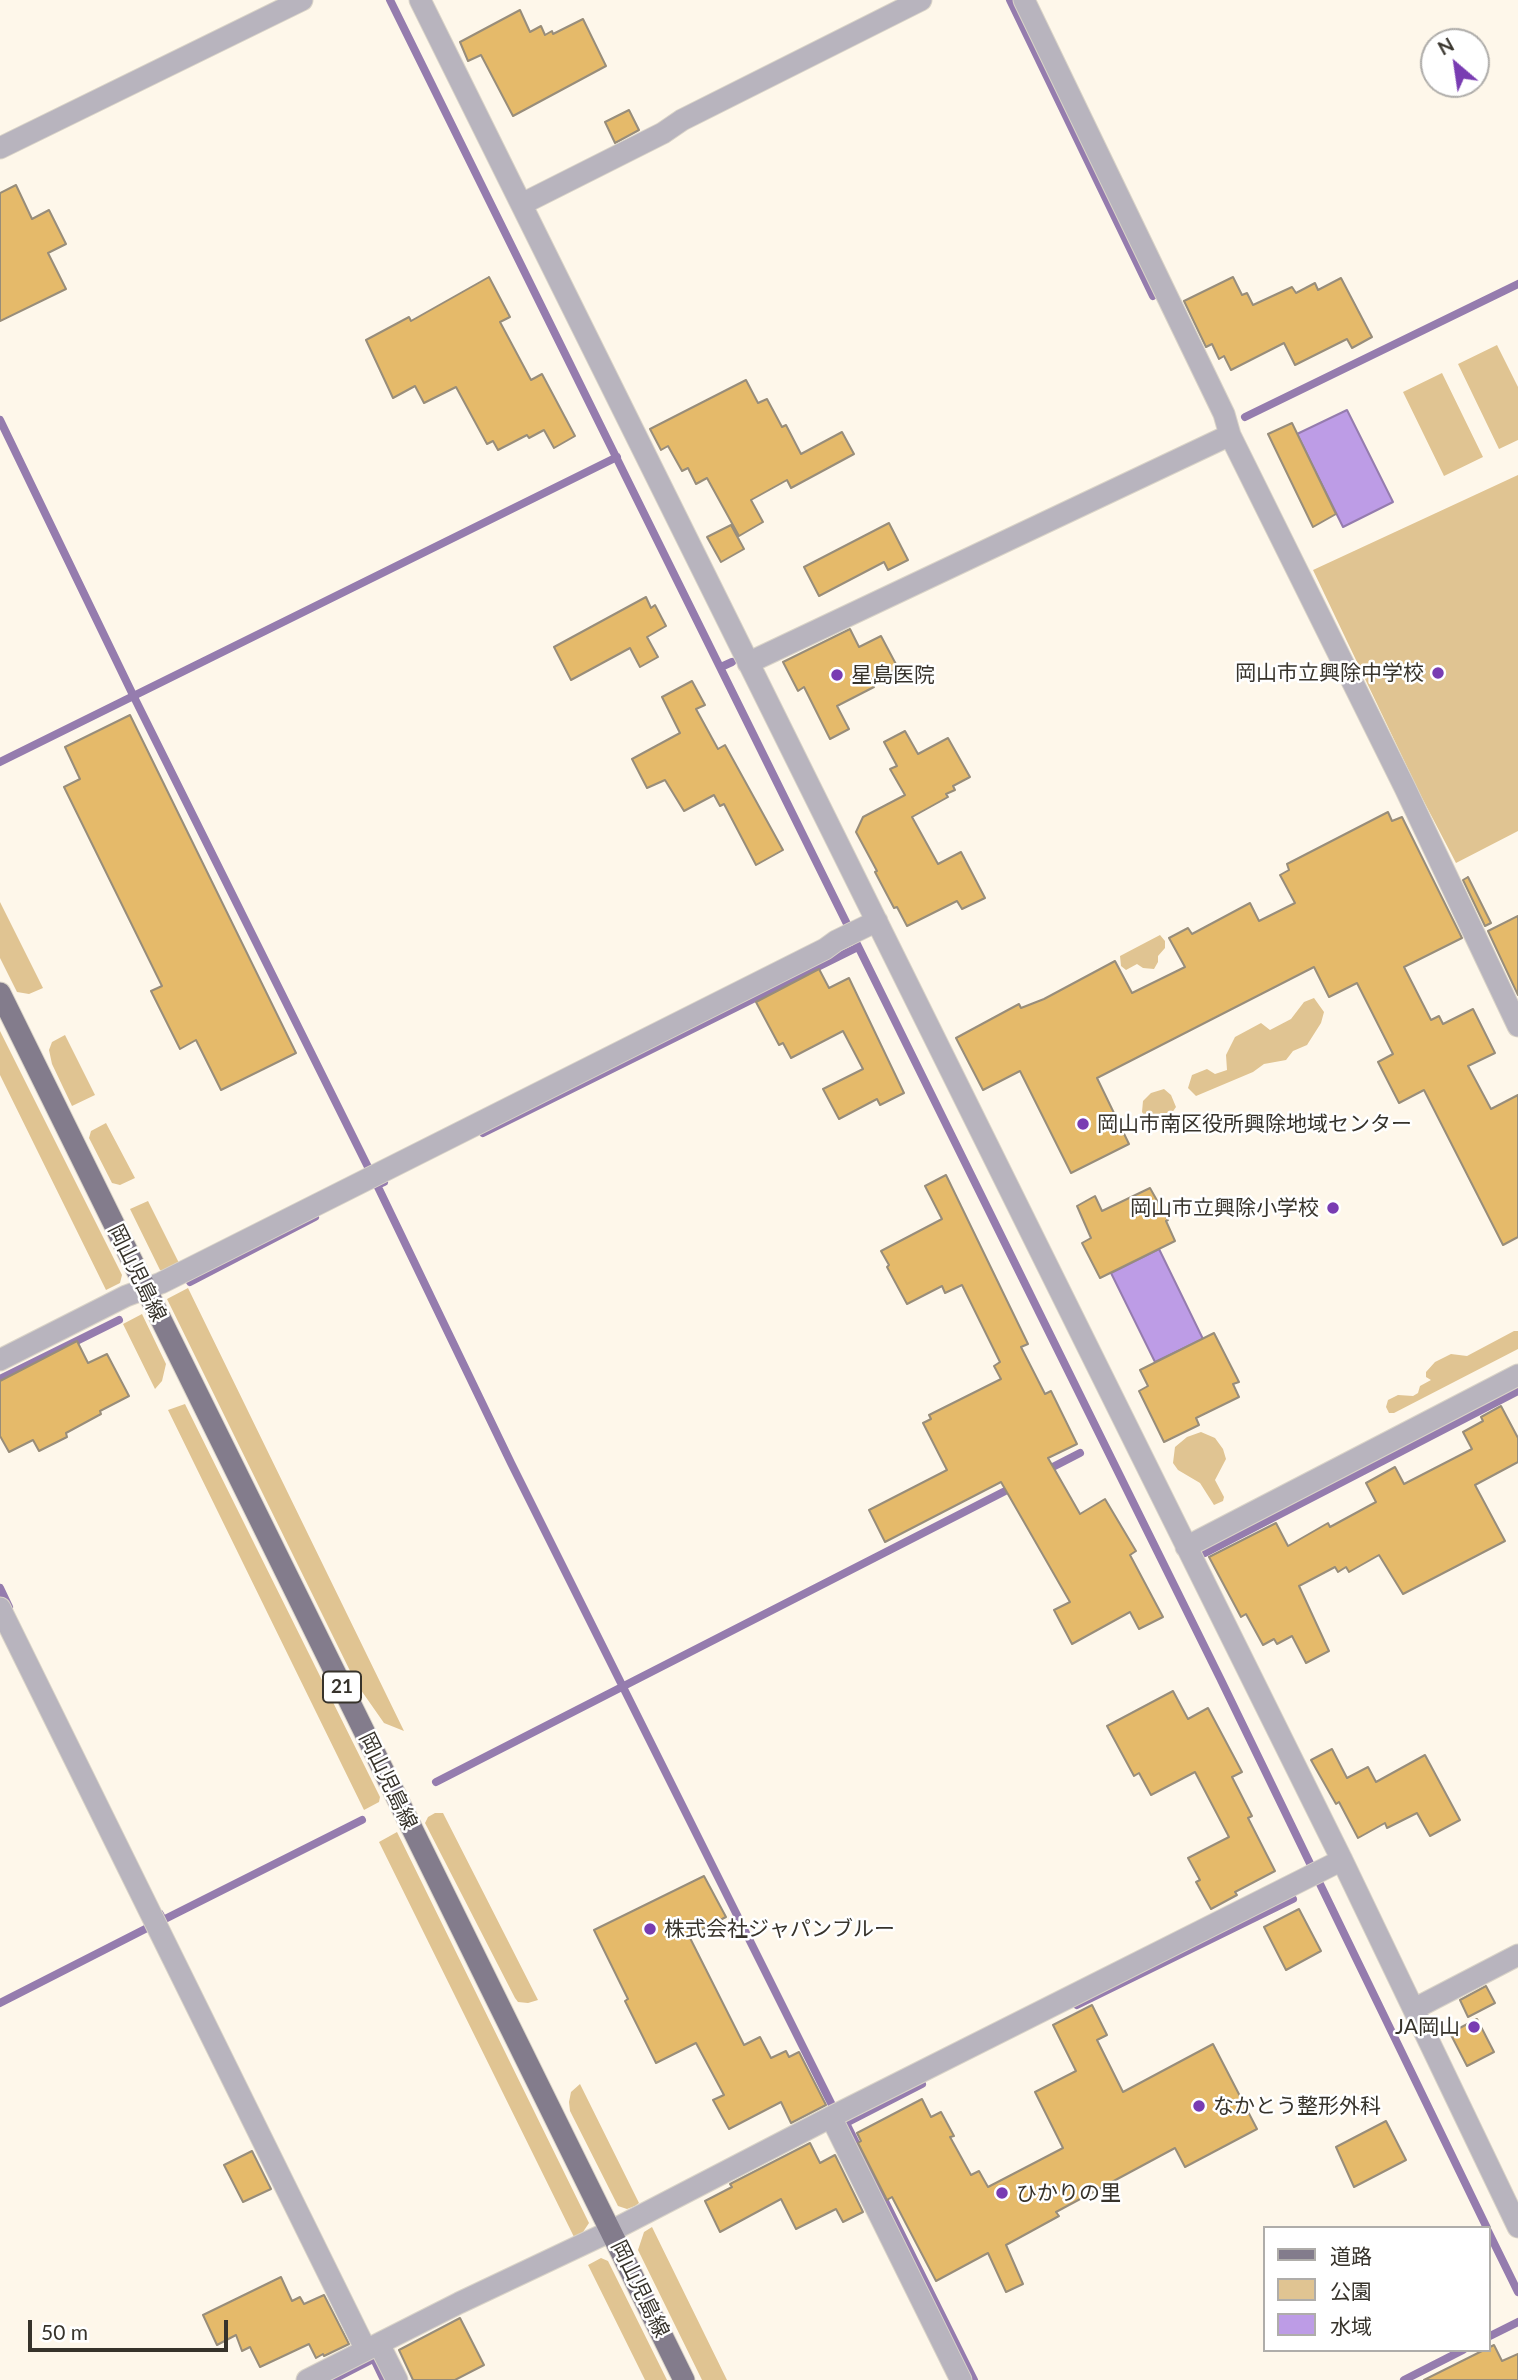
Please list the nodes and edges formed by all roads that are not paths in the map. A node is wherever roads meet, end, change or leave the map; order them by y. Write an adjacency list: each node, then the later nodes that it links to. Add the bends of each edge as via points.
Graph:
1 (302, 0): 5 (street)
2 (420, 0): 6 (street)
3 (921, 0): 6 (street)
4 (1024, 0): 7 (street, via 1224,414)
5 (0, 148)
6 (522, 204): 8 (street)
7 (1230, 435): 8 (street); 11 (street)
8 (748, 663): 9 (street)
9 (870, 924): 12 (street, via 173,1277); 15 (street)
10 (0, 993): 12 (main road, 岡山児島線 / 21)
11 (1518, 1026)
12 (144, 1287): 13 (street); 22 (main road, 岡山児島線 / 21)
13 (0, 1360)
14 (1518, 1375): 15 (street)
15 (1186, 1547): 17 (street)
16 (0, 1608): 23 (street)
17 (1342, 1860): 19 (street); 20 (street)
18 (1518, 1955): 19 (street)
19 (1414, 2009): 21 (street)
20 (831, 2117): 22 (street); 27 (street)
21 (1518, 2227)
22 (611, 2231): 23 (street); 26 (main road, 岡山児島線 / 21)
23 (373, 2347): 24 (street); 25 (street)
24 (307, 2380)
25 (397, 2380)
26 (684, 2380)
27 (961, 2380)

